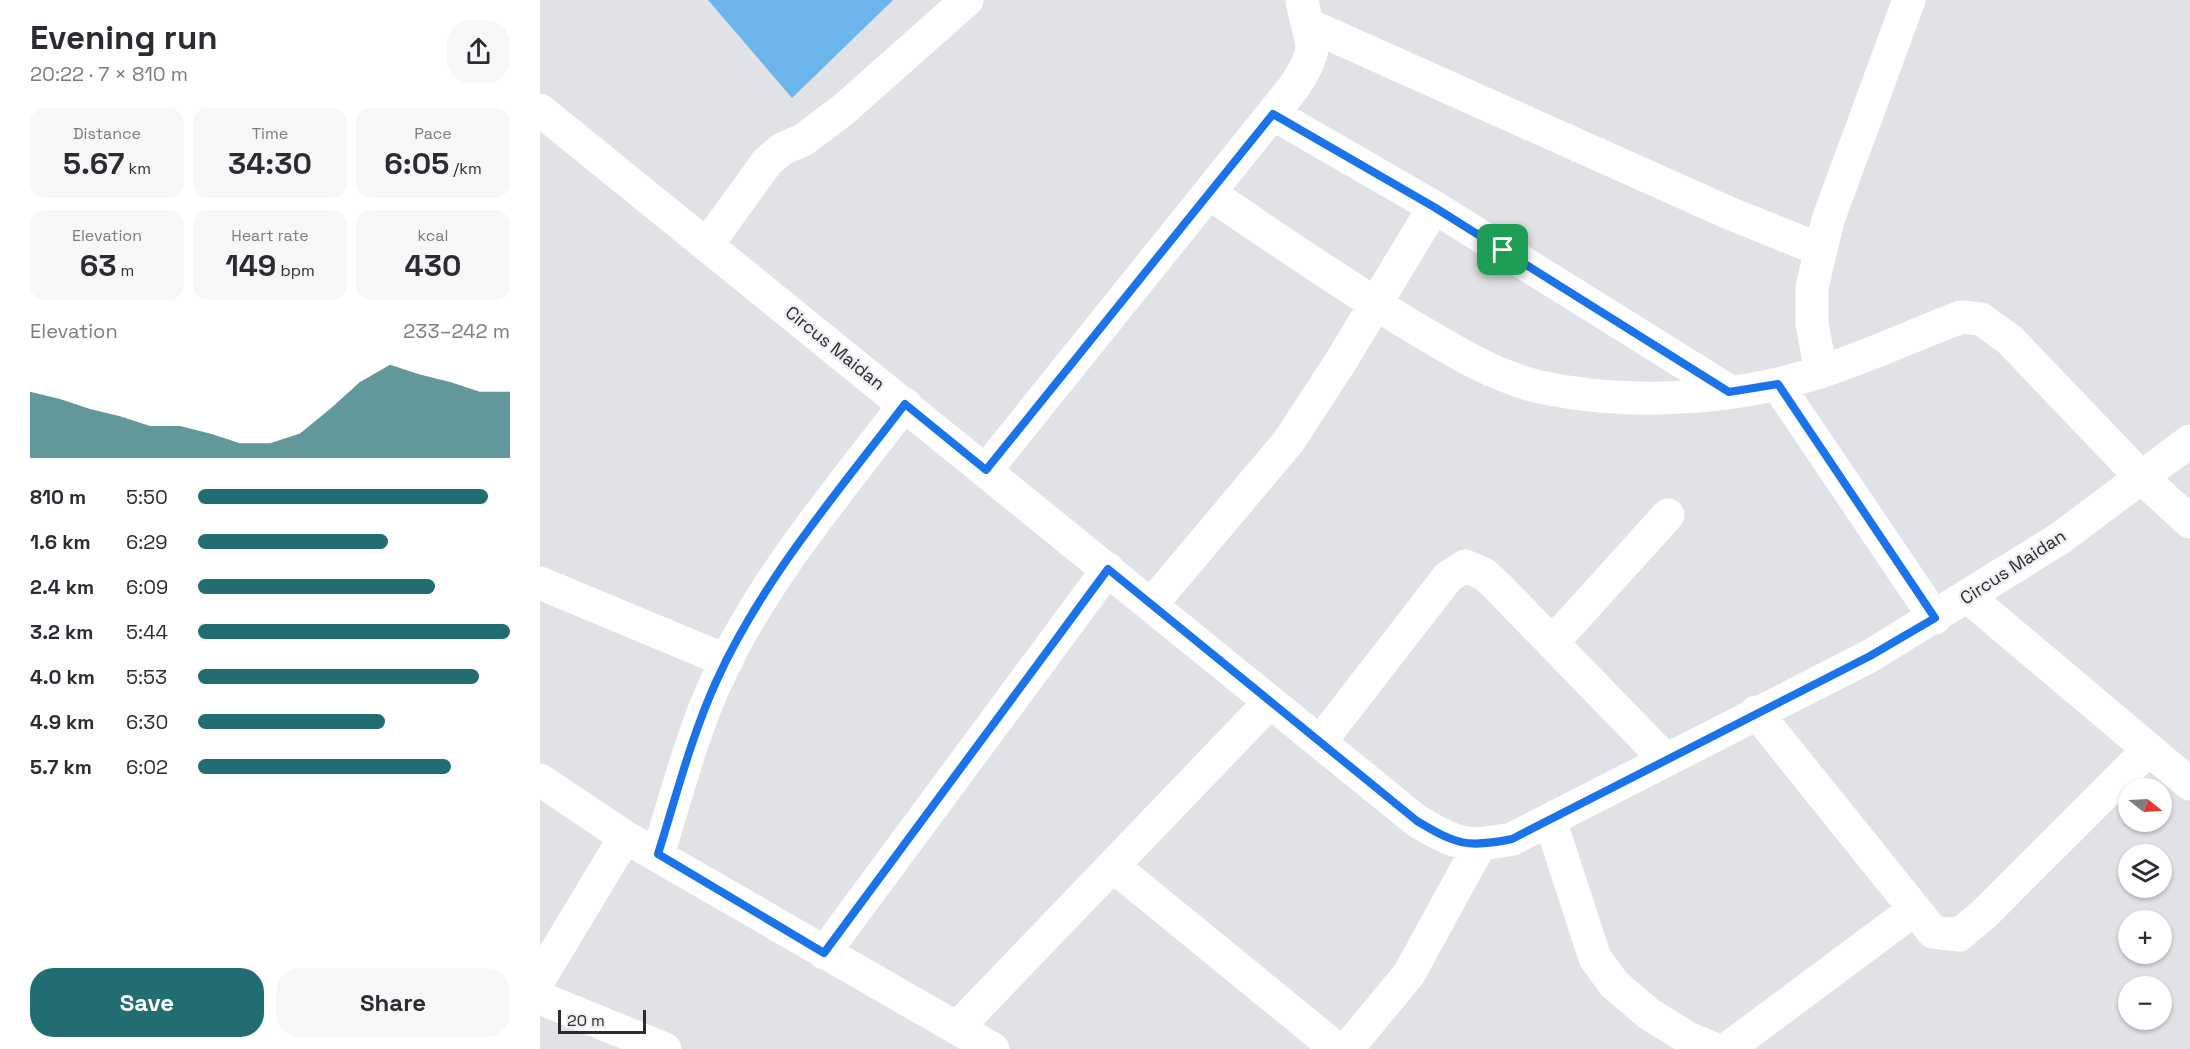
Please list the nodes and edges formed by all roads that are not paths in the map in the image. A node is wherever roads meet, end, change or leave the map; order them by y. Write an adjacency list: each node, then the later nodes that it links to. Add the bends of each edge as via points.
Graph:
1 (967, 0): 8 (street, via 843,110 803,140 782,148 767,162)
2 (1909, 0): 9 (street, via 1851,154)
3 (1306, 12): 5 (street, via 1313,38 1311,61); 9 (street, via 1729,213)
4 (540, 110): 8 (street, Circus Maidan)
5 (1273, 114): 6 (street); 7 (street)
6 (1209, 193): 10 (street); 16 (street)
7 (1434, 207): 10 (street); 13 (street)
8 (707, 244): 14 (street, Circus Maidan)
9 (1821, 250): 11 (street, via 1812,287 1812,324)
10 (1374, 303): 13 (street, via 1460,354 1534,385 1581,394 1662,399); 23 (street, via 1289,441)
11 (1821, 372): 12 (street); 17 (street, via 1961,317 1981,319 2010,340)
12 (1778, 384): 13 (street); 24 (street)
13 (1729, 392)
14 (905, 404): 16 (street, Circus Maidan); 26 (street, via 766,590)
15 (2190, 441): 17 (street, Circus Maidan)
16 (986, 470): 20 (street, Circus Maidan)
17 (2140, 477): 19 (street); 22 (street, Circus Maidan, via 2060,539)
18 (1668, 515): 25 (street)
19 (2190, 522)
20 (1108, 569): 23 (street, Circus Maidan); 40 (street)
21 (540, 583): 26 (street)
22 (1968, 597): 24 (street, Circus Maidan); 30 (street)
23 (1151, 605): 27 (street, Circus Maidan)
24 (1935, 618): 28 (street, Circus Maidan, via 1870,656)
25 (1552, 643): 29 (street, via 1484,574 1465,566 1448,577); 31 (street)
26 (727, 661): 37 (street, via 694,741)
27 (1270, 702): 29 (street, Circus Maidan); 38 (street)
28 (1756, 712): 31 (street, Circus Maidan); 39 (street)
29 (1320, 742): 36 (street, Circus Maidan, via 1417,821 1445,838)
30 (2147, 751): 33 (street); 39 (street, via 1959,935 1933,932)
31 (1665, 759): 34 (street, Circus Maidan)
32 (540, 780): 35 (street)
33 (2190, 784)
34 (1550, 820): 36 (street, Circus Maidan, via 1512,839); 48 (street, via 1595,958 1614,984 1650,1014)
35 (625, 837): 37 (street); 41 (street)
36 (1479, 846): 47 (street, via 1409,974)
37 (658, 854): 40 (street)
38 (1113, 866): 43 (street); 46 (street)
39 (1915, 909): 49 (street)
40 (824, 953): 43 (street)
41 (540, 978)
42 (540, 998): 44 (street)
43 (957, 1028): 45 (street)
44 (665, 1049)
45 (993, 1049)
46 (1336, 1049)
47 (1347, 1049)
48 (1714, 1049)
49 (1727, 1049)

